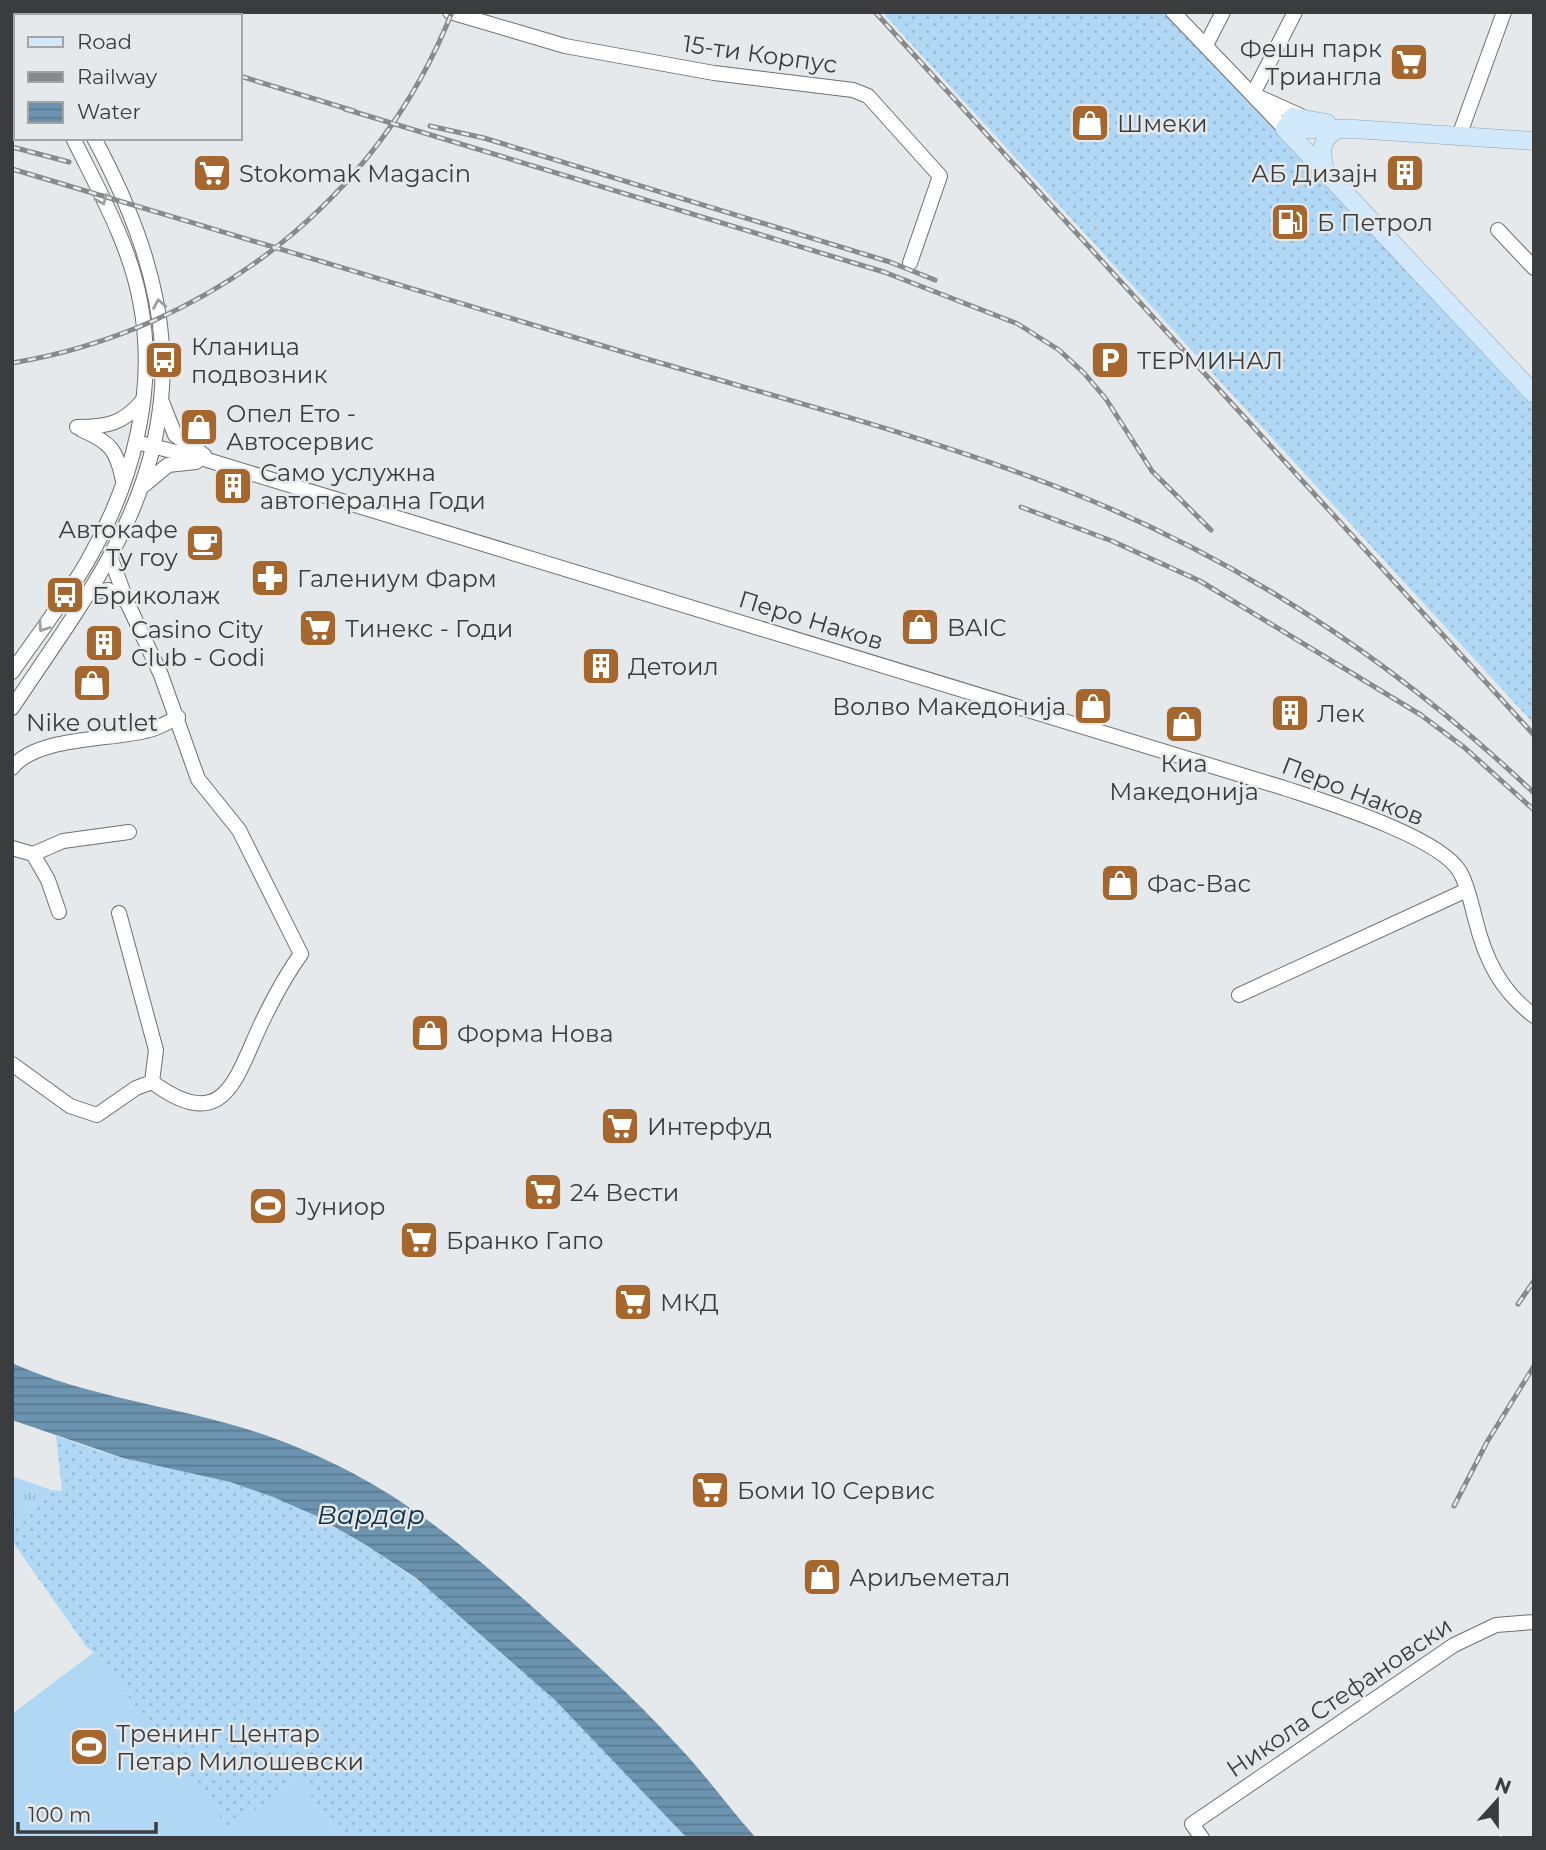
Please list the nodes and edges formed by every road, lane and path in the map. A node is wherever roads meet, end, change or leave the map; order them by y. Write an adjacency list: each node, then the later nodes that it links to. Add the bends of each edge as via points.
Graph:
1 (450, 12): 17 (street, 15-ти Корпус, via 565,46 868,96 940,176)
2 (1173, 12): 6 (street)
3 (1223, 12): 6 (street)
4 (1295, 12): 7 (street)
5 (1504, 12): 11 (street)
6 (1206, 45): 7 (street)
7 (1254, 94): 8 (street); 9 (street)
8 (1301, 116): 9 (main road, via 1293,117); 10 (main road)
9 (1285, 129): 10 (main road); 15 (main road)
10 (1346, 129): 11 (main road); 15 (main road, via 1324,140 1321,149)
11 (1459, 136): 14 (main road)
12 (74, 140): 21 (street, one-way to 21, via 123,249 140,300)
13 (95, 140): 20 (street, one-way to 13, via 163,336 155,288)
14 (1534, 141)
15 (1328, 175): 19 (main road)
16 (1498, 230): 18 (street)
17 (910, 263)
18 (1534, 268)
19 (1534, 394)
20 (160, 397): 23 (street); 24 (street, via 175,435)
21 (144, 399): 22 (street); 25 (street, via 119,423 77,428 111,448)
22 (136, 442): 23 (street, Перо Наков); 25 (street)
23 (152, 446): 24 (street, Перо Наков); 26 (street)
24 (216, 463): 26 (street, via 173,463); 37 (street, Перо Наков, via 1315,799 1439,850 1460,871)
25 (124, 482): 30 (street, one-way to 30, via 87,562)
26 (140, 488): 27 (street)
27 (110, 556): 28 (street); 29 (street)
28 (87, 593): 29 (street, via 108,590); 31 (street)
29 (127, 602): 32 (street)
30 (12, 672)
31 (12, 708)
32 (178, 717): 33 (street, via 153,729 64,743); 43 (street, via 198,779 239,830 301,954 279,988 246,1063 219,1098 204,1103 176,1101)
33 (12, 768)
34 (129, 832): 36 (street, via 63,841)
35 (12, 848): 36 (street)
36 (33, 854): 38 (street)
37 (1467, 890): 40 (street); 41 (street, Перо Наков, via 1491,968 1504,988)
38 (60, 912)
39 (119, 913): 43 (street, via 156,1050)
40 (1239, 995)
41 (1534, 1016)
42 (12, 1064): 43 (street, via 71,1105 97,1115 136,1088)
43 (152, 1083)
44 (1534, 1622): 45 (street, Никола Стефановски, via 1496,1625 1454,1644 1192,1824)
45 (1202, 1838)

